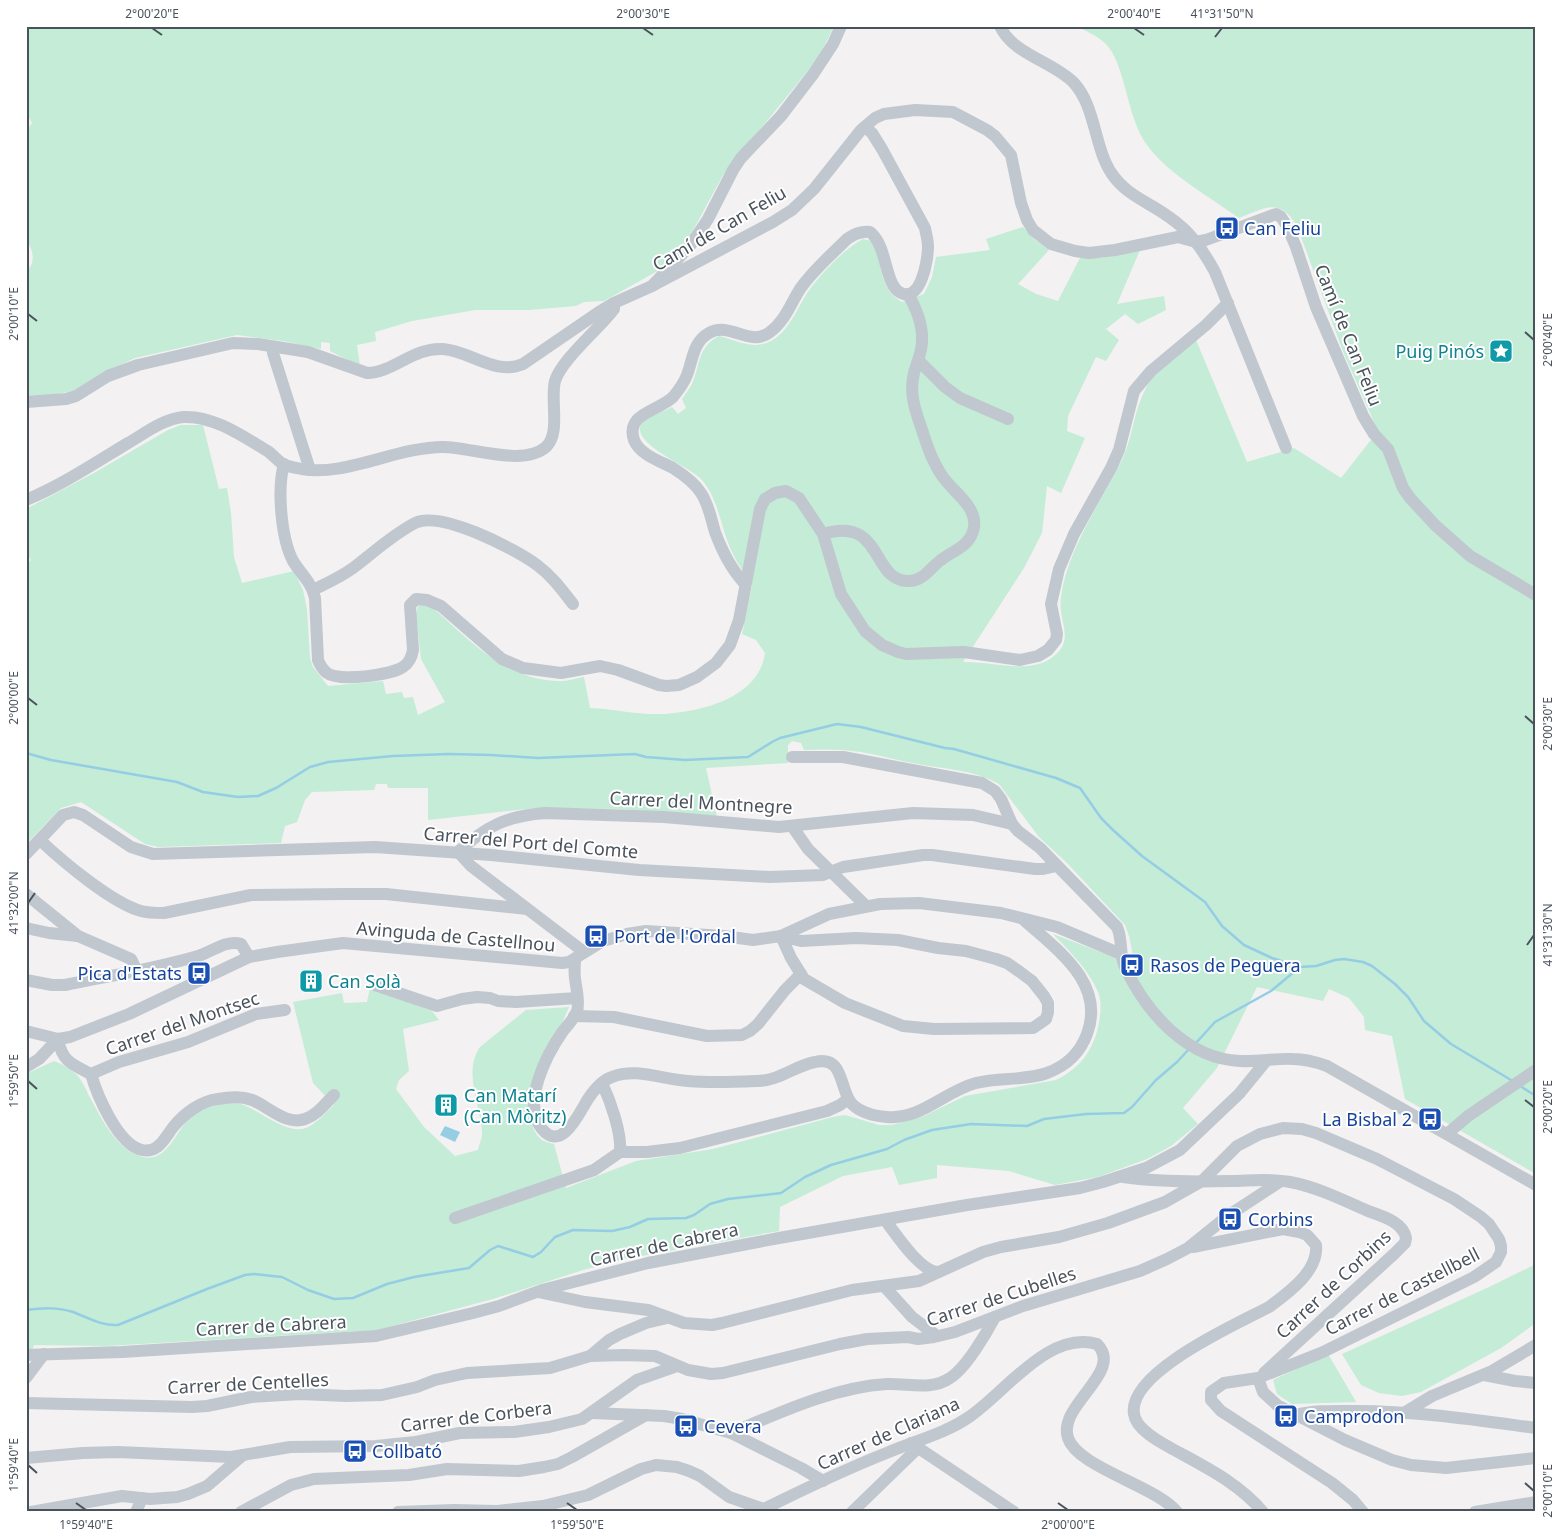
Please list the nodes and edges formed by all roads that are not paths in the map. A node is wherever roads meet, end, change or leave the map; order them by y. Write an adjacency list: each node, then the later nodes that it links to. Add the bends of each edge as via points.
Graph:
1 (841, 26): 5 (street, via 814,73 781,116 741,158 690,246)
2 (1000, 26): 4 (street, via 1016,45 1076,85 1104,160 1120,184 1169,216)
3 (865, 127): 4 (street, Camí de Can Feliu, via 884,114 930,110 953,112 987,130 1011,155 1027,220 1051,244 1089,253 1178,237); 5 (street, Camí de Can Feliu, via 814,189 792,210); 6 (street, via 872,133 925,228 928,247 924,273 917,288)
4 (1196, 242): 8 (street, via 1215,272); 20 (street, Camí de Can Feliu, via 1272,215 1281,217 1296,246 1316,307 1363,416 1388,449 1404,488 1426,516 1478,562)
5 (652, 286): 7 (street, Camí de Can Feliu)
6 (908, 294): 10 (street, via 922,326); 18 (street, via 895,288 874,236 870,232 853,235 815,270 770,332 753,338 724,329 703,338 694,350 687,375 673,396 643,414 634,424 632,431 640,449 685,476 700,490 722,548)
7 (614, 303): 9 (street, Camí de Can Feliu, via 515,368 498,367 453,351 432,349 383,371 367,373 318,354); 15 (street, via 614,309 558,374 554,387 553,434 541,450 511,456 453,447 428,448 331,470)
8 (1228, 303): 13 (street); 17 (street, via 1151,371 1134,391 1119,450 1059,569 1051,604 1057,634 1052,646 1043,654 1020,660 964,652 906,654 882,645 865,632 841,594)
9 (274, 347): 11 (street, Camí de Can Feliu, via 233,342 121,370 66,399); 15 (street, via 273,353)
10 (918, 361): 12 (street, via 960,398); 17 (street, via 912,388 914,404 937,469 972,514 974,526 969,538 960,549 926,574 906,581 888,572 865,539 848,530)
11 (26, 402)
12 (1008, 419)
13 (1286, 448)
14 (284, 464): 15 (street); 16 (street, via 228,429 203,419 181,417 150,430); 19 (street, via 281,473 282,512 289,552)
15 (310, 470)
16 (26, 500)
17 (823, 534): 18 (street, via 796,495 781,491 770,495 760,509)
18 (745, 584): 19 (street, via 739,620 730,645 706,671 680,685 666,686 600,666 561,673 523,668 502,658 441,606 421,599 410,605 413,650 406,665 384,673 333,676 322,669 318,660)
19 (313, 590): 21 (street, via 352,569 415,523 428,520 478,533 526,558 554,580)
20 (1536, 595)
21 (573, 604)
22 (792, 757): 23 (street, via 843,757 982,783 1001,799)
23 (1012, 824): 24 (street, Carrer del Montnegre, via 973,815 913,812); 28 (street)
24 (792, 826): 26 (street, Carrer del Montnegre, via 525,814 502,820); 29 (street, via 808,848)
25 (40, 840): 26 (street, Carrer del Port del Comte, via 63,815 74,812 131,847 152,854 345,847); 27 (street, Carrer del Port del Comte); 32 (street, via 108,894 139,911 151,913 251,895 345,894 386,894)
26 (458, 852): 29 (street, Carrer del Port del Comte, via 732,876 812,876); 32 (street, via 471,866)
27 (26, 854)
28 (1056, 866): 29 (street, Carrer del Port del Comte, via 1035,869 932,855 843,867); 37 (street, via 1117,927 1121,938)
29 (833, 872): 31 (street)
30 (26, 894): 35 (street)
31 (866, 906): 33 (street, Avinguda de Castellnou, via 919,903); 36 (street, Avinguda de Castellnou, via 829,914)
32 (528, 909): 38 (street)
33 (1022, 919): 37 (street, Avinguda de Castellnou, via 1057,927); 55 (street, via 1055,948 1086,985 1090,997 1090,1026 1071,1059 1044,1074 976,1083 903,1116 864,1113)
34 (26, 928): 35 (street)
35 (78, 936): 40 (street, via 131,959 134,965)
36 (780, 936): 38 (street, Avinguda de Castellnou, via 753,940 646,931 603,941); 41 (street); 41 (street, via 801,941 898,940 986,955 1007,963 1032,982 1048,1004 1048,1012 1046,1019 1033,1028 915,1028 845,1003 804,979)
37 (1120, 954): 49 (street, via 1144,998 1175,1034 1196,1049 1226,1060)
38 (580, 956): 39 (street, Avinguda de Castellnou, via 562,964 343,943); 44 (street, via 575,976)
39 (249, 957): 40 (street, via 242,944 232,943 198,956); 48 (street, Avinguda de Castellnou, via 129,1014)
40 (131, 971): 42 (street, via 65,985)
41 (801, 974): 46 (street, via 758,1024 742,1035 707,1036 614,1017)
42 (26, 980)
43 (375, 986): 44 (street, via 437,1006 477,997 516,1002)
44 (578, 998): 46 (street)
45 (285, 1010): 52 (street, Carrer del Montsec, via 256,1014 188,1042 119,1062)
46 (574, 1016): 53 (street, via 539,1078 534,1108 540,1127 549,1135 561,1136)
47 (26, 1031): 48 (street)
48 (64, 1038): 50 (street); 52 (street, via 60,1051 67,1060)
49 (1266, 1060): 56 (street, via 1293,1059 1327,1066); 58 (street, Carrer de Cabrera, via 1239,1094 1180,1150)
50 (26, 1066)
51 (1536, 1070): 56 (street)
52 (91, 1074): 54 (street, via 98,1098 112,1121 133,1146 142,1150 157,1147 183,1117 208,1100 238,1097 282,1116 300,1120 313,1115)
53 (602, 1083): 55 (street, via 619,1074 636,1073 689,1081 756,1081 782,1077 811,1063 824,1061 839,1073); 57 (street, via 621,1143)
54 (334, 1095)
55 (848, 1098): 57 (street, via 827,1111 680,1148)
56 (1447, 1134): 61 (street)
57 (620, 1152): 62 (street, via 594,1170)
58 (1120, 1177): 59 (street, Carrer de Corbins, via 1149,1181); 63 (street, Carrer de Cabrera, via 1080,1188)
59 (1202, 1181): 60 (street, Carrer de Corbins); 65 (street, via 1165,1202 1108,1223 1059,1237 992,1250); 78 (street, Carrer de Castellbell, via 1238,1146 1250,1139 1283,1128 1302,1129 1377,1159 1454,1199 1489,1224 1501,1246 1496,1262 1474,1277 1323,1352)
60 (1281, 1181): 64 (street, Carrer de Cubelles, via 1235,1210); 78 (street, Carrer de Corbins, via 1314,1189 1390,1220 1403,1229 1406,1238 1394,1254)
61 (1536, 1185)
62 (454, 1218)
63 (885, 1220): 65 (street, via 913,1255 932,1272); 67 (street, Carrer de Cabrera, via 648,1264)
64 (1188, 1248): 68 (street, Carrer de Cubelles, via 1140,1271); 102 (street, via 1283,1229 1299,1232 1316,1245 1310,1268 1279,1300 1170,1362 1151,1378 1134,1408 1140,1426 1228,1480)
65 (938, 1272): 66 (street, via 919,1281)
66 (884, 1286): 69 (street, via 852,1290 712,1325); 70 (street, via 917,1322)
67 (538, 1292): 69 (street, via 642,1309); 72 (street, Carrer de Cabrera, via 498,1306 376,1336)
68 (995, 1317): 70 (street, Carrer de Cubelles); 86 (street, via 965,1363 950,1379 931,1385 885,1384 852,1389)
69 (667, 1318): 74 (street, Carrer de Centelles, via 620,1334)
70 (937, 1336): 75 (street, Carrer de Cubelles, via 918,1340 908,1337 867,1339 723,1373 699,1373)
71 (1536, 1345): 76 (street)
72 (44, 1354): 73 (street, Carrer de Cabrera); 77 (street)
73 (26, 1355)
74 (590, 1356): 75 (street, Carrer de Cubelles, via 655,1356); 80 (street, Carrer de Centelles, via 542,1370 458,1375 382,1395 251,1397 192,1407)
75 (677, 1366): 82 (street, Carrer de Corbera, via 638,1380)
76 (1484, 1375): 79 (street); 81 (street, via 1432,1396)
77 (26, 1378)
78 (1258, 1378): 84 (street, via 1268,1399); 103 (street, Carrer de Castellbell, via 1224,1383 1212,1392 1211,1400 1221,1411 1332,1484)
79 (1536, 1383)
80 (26, 1404)
81 (1404, 1412): 84 (street, via 1317,1410); 85 (street)
82 (592, 1413): 83 (street); 88 (street, Carrer de Corbera, via 582,1419 514,1432 460,1433 376,1446 290,1447)
83 (646, 1415): 86 (street, via 682,1419); 97 (street, via 558,1464 519,1471 447,1469 409,1475 314,1479 292,1485)
84 (1295, 1415): 90 (street, via 1372,1452 1411,1465 1446,1468)
85 (1536, 1428)
86 (731, 1433): 91 (street)
87 (914, 1446): 91 (street, Carrer de Clariana, via 873,1458); 99 (street); 100 (street); 101 (street, Carrer de Clariana, via 969,1418 1048,1352 1068,1344 1090,1342 1101,1348 1104,1360 1098,1376 1070,1417 1067,1435 1070,1443 1087,1458 1165,1501)
88 (243, 1455): 89 (street, Carrer de Corbera, via 101,1452); 92 (street, via 199,1490 177,1497)
89 (26, 1458)
90 (1536, 1458)
91 (823, 1482): 94 (street, Carrer de Clariana)
92 (142, 1498): 95 (street, via 122,1496); 96 (street)
93 (1536, 1502): 104 (street)
94 (764, 1511): 98 (street, via 729,1497 689,1471 656,1465 588,1495 543,1506 497,1511)
95 (31, 1512)
96 (136, 1512)
97 (241, 1512)
98 (398, 1512)
99 (852, 1512)
100 (1014, 1512)
101 (1177, 1512)
102 (1263, 1512)
103 (1363, 1512)
104 (1475, 1512)

